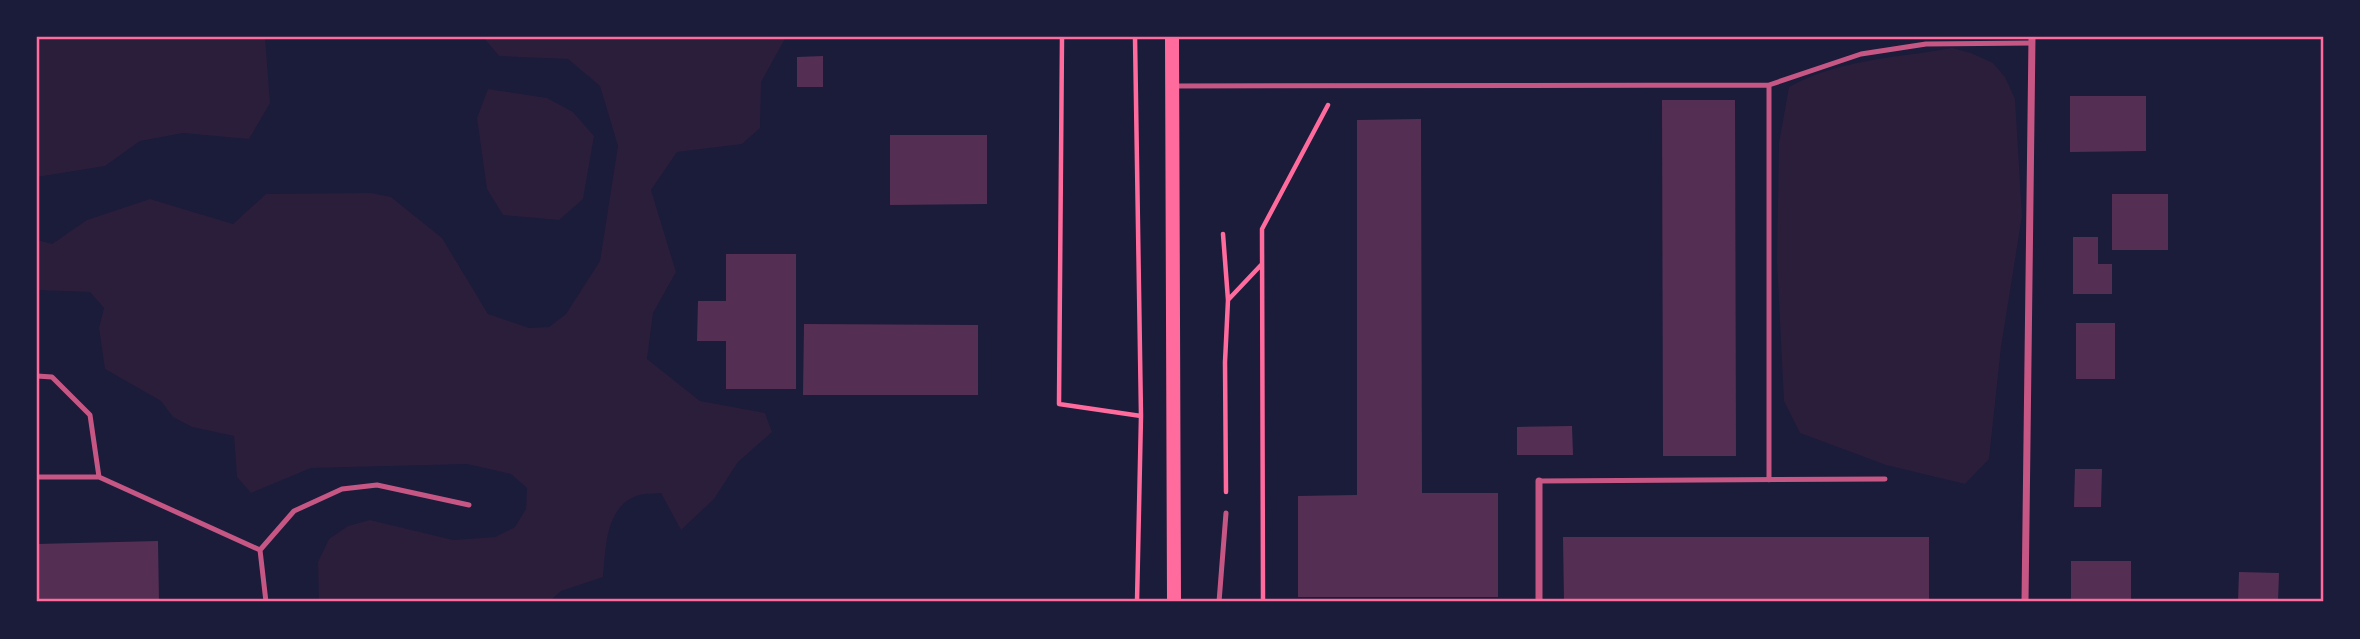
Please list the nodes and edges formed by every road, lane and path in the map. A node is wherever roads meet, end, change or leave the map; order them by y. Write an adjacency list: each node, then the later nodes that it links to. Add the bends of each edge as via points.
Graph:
1 (1062, 37): 12 (path, via 1059,404)
2 (1135, 37): 12 (path)
3 (1172, 37): 6 (main road)
4 (2032, 40): 5 (lane, via 1926,44 1861,54); 27 (street)
5 (1769, 85): 7 (lane); 16 (lane)
6 (1172, 86): 7 (lane); 23 (main road)
7 (1338, 86): 9 (path, via 1262,229)
8 (1223, 234): 10 (path)
9 (1263, 263): 10 (path); 25 (path)
10 (1228, 300): 19 (path)
11 (37, 376): 14 (lane, via 52,377 90,415)
12 (1141, 415): 22 (path)
13 (37, 477): 14 (lane)
14 (99, 477): 20 (lane)
15 (1885, 479): 16 (lane)
16 (1769, 480): 17 (lane)
17 (1539, 481): 26 (street)
18 (469, 505): 20 (lane, via 377,485 342,489 294,511)
19 (1226, 513): 24 (lane)
20 (260, 550): 21 (lane)
21 (266, 602)
22 (1137, 602)
23 (1174, 602)
24 (1219, 602)
25 (1264, 602)
26 (1539, 602)
27 (2025, 602)

